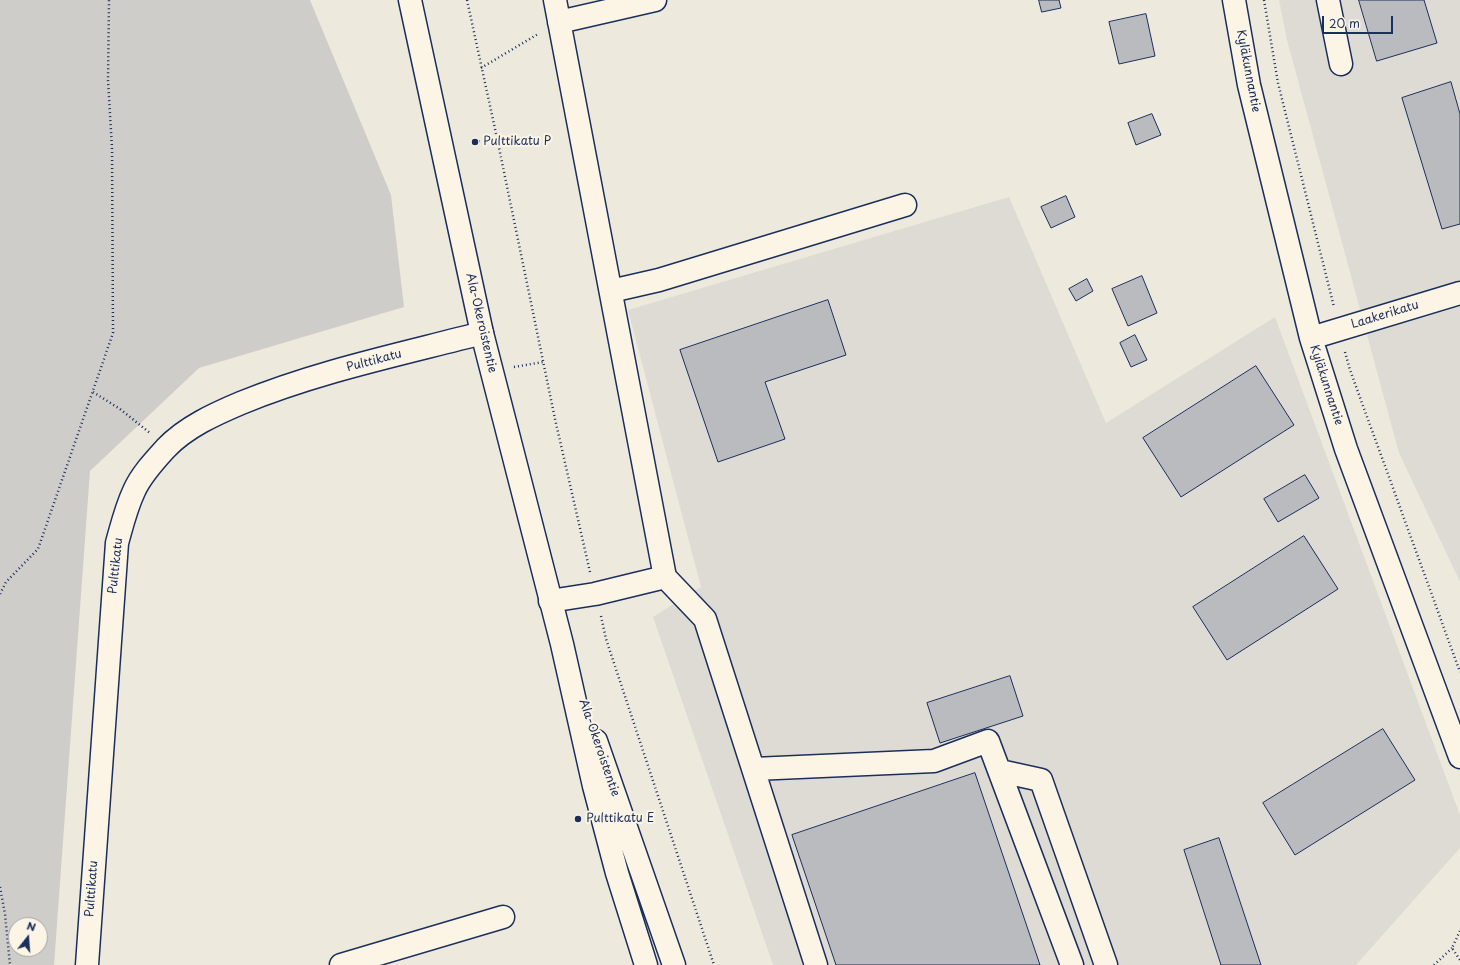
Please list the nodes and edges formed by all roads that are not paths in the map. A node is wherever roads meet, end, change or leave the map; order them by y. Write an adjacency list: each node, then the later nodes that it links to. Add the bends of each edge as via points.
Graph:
1 (410, 0): 11 (street, Ala-Okeroistentie)
2 (555, 0): 6 (street)
3 (655, 0): 6 (street)
4 (1234, 0): 12 (street, Kyläkunnantie, via 1249,85)
5 (1328, 0): 7 (street)
6 (559, 22): 9 (street)
7 (1341, 64)
8 (905, 205): 9 (street, via 659,280)
9 (611, 291): 13 (street)
10 (1460, 293): 12 (street, Laakerikatu)
11 (482, 332): 14 (street, Ala-Okeroistentie); 20 (street, Pulttikatu, via 328,373 270,391 224,410 193,427 168,446 134,490 117,543)
12 (1311, 338): 16 (street, Kyläkunnantie, via 1346,449)
13 (666, 577): 14 (street, via 595,594); 17 (street, via 705,619)
14 (550, 601): 15 (street, Ala-Okeroistentie)
15 (562, 644): 22 (street, Ala-Okeroistentie, via 596,793 617,873); 23 (street, Ala-Okeroistentie)
16 (1460, 758)
17 (754, 769): 18 (street, via 934,761 988,741); 24 (street)
18 (1000, 771): 25 (street); 26 (street, via 1041,780)
19 (504, 917): 21 (street)
20 (87, 965)
21 (341, 965)
22 (646, 965)
23 (674, 965)
24 (816, 965)
25 (1072, 965)
26 (1106, 965)

